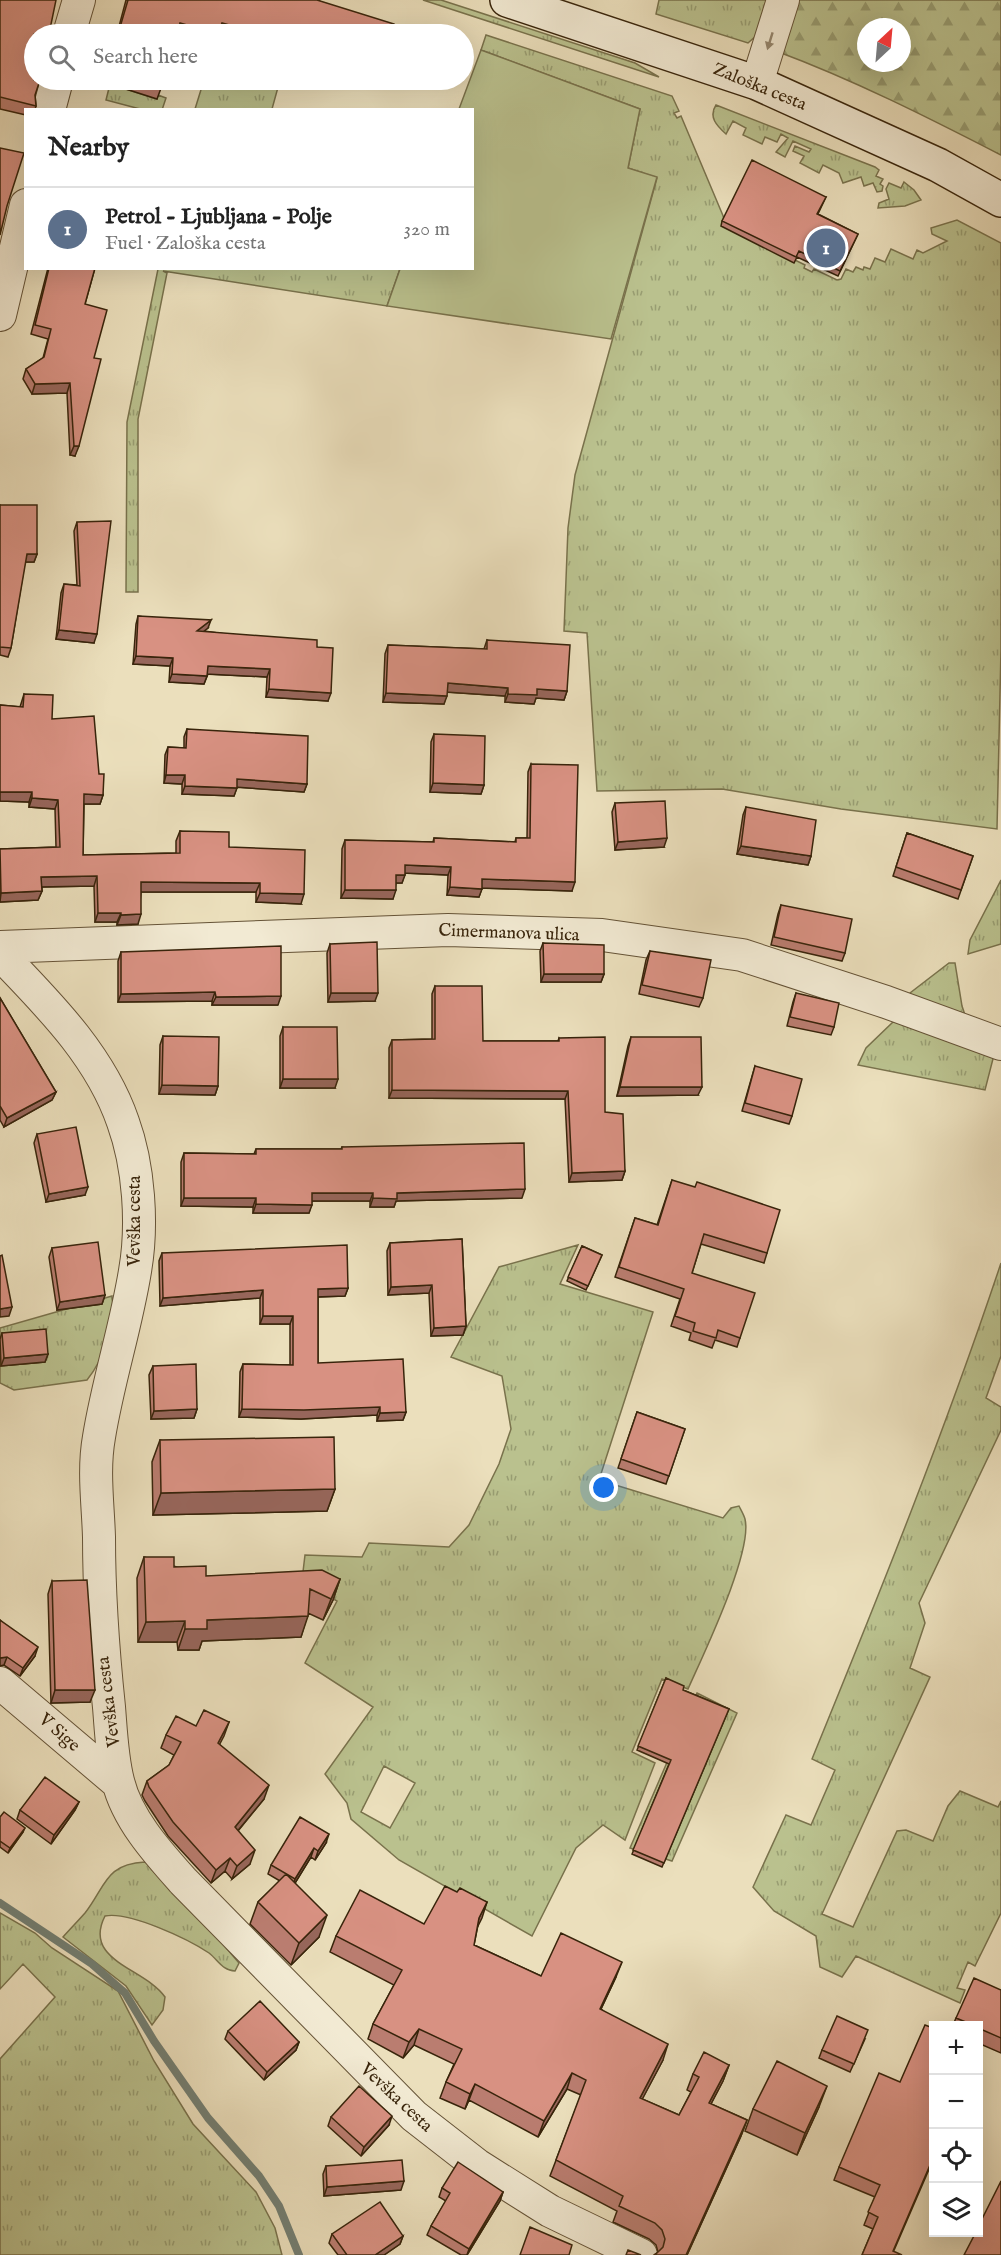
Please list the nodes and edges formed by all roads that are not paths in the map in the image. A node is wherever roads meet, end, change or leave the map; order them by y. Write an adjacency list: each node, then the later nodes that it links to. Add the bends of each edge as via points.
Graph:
1 (79, 0): 4 (street)
2 (507, 0): 5 (main road, Zaloška cesta)
3 (783, 0): 5 (street, one-way to 5)
4 (72, 24)
5 (757, 83): 8 (main road, Zaloška cesta, via 938,165)
6 (55, 90): 7 (street)
7 (50, 108)
8 (1001, 200)
9 (24, 213): 10 (street)
10 (0, 315)
11 (0, 947): 13 (street, Cimermanova ulica, via 448,930 602,935 742,955)
12 (0, 954): 15 (street, Vevška cesta, via 74,1034 123,1122 133,1162 138,1240 135,1270 106,1396 96,1476 101,1640)
13 (1001, 1044)
14 (0, 1683): 15 (street, V Sige)
15 (118, 1783): 16 (street, Vevška cesta, via 156,1851 414,2116 477,2165 550,2211)
16 (641, 2255)

